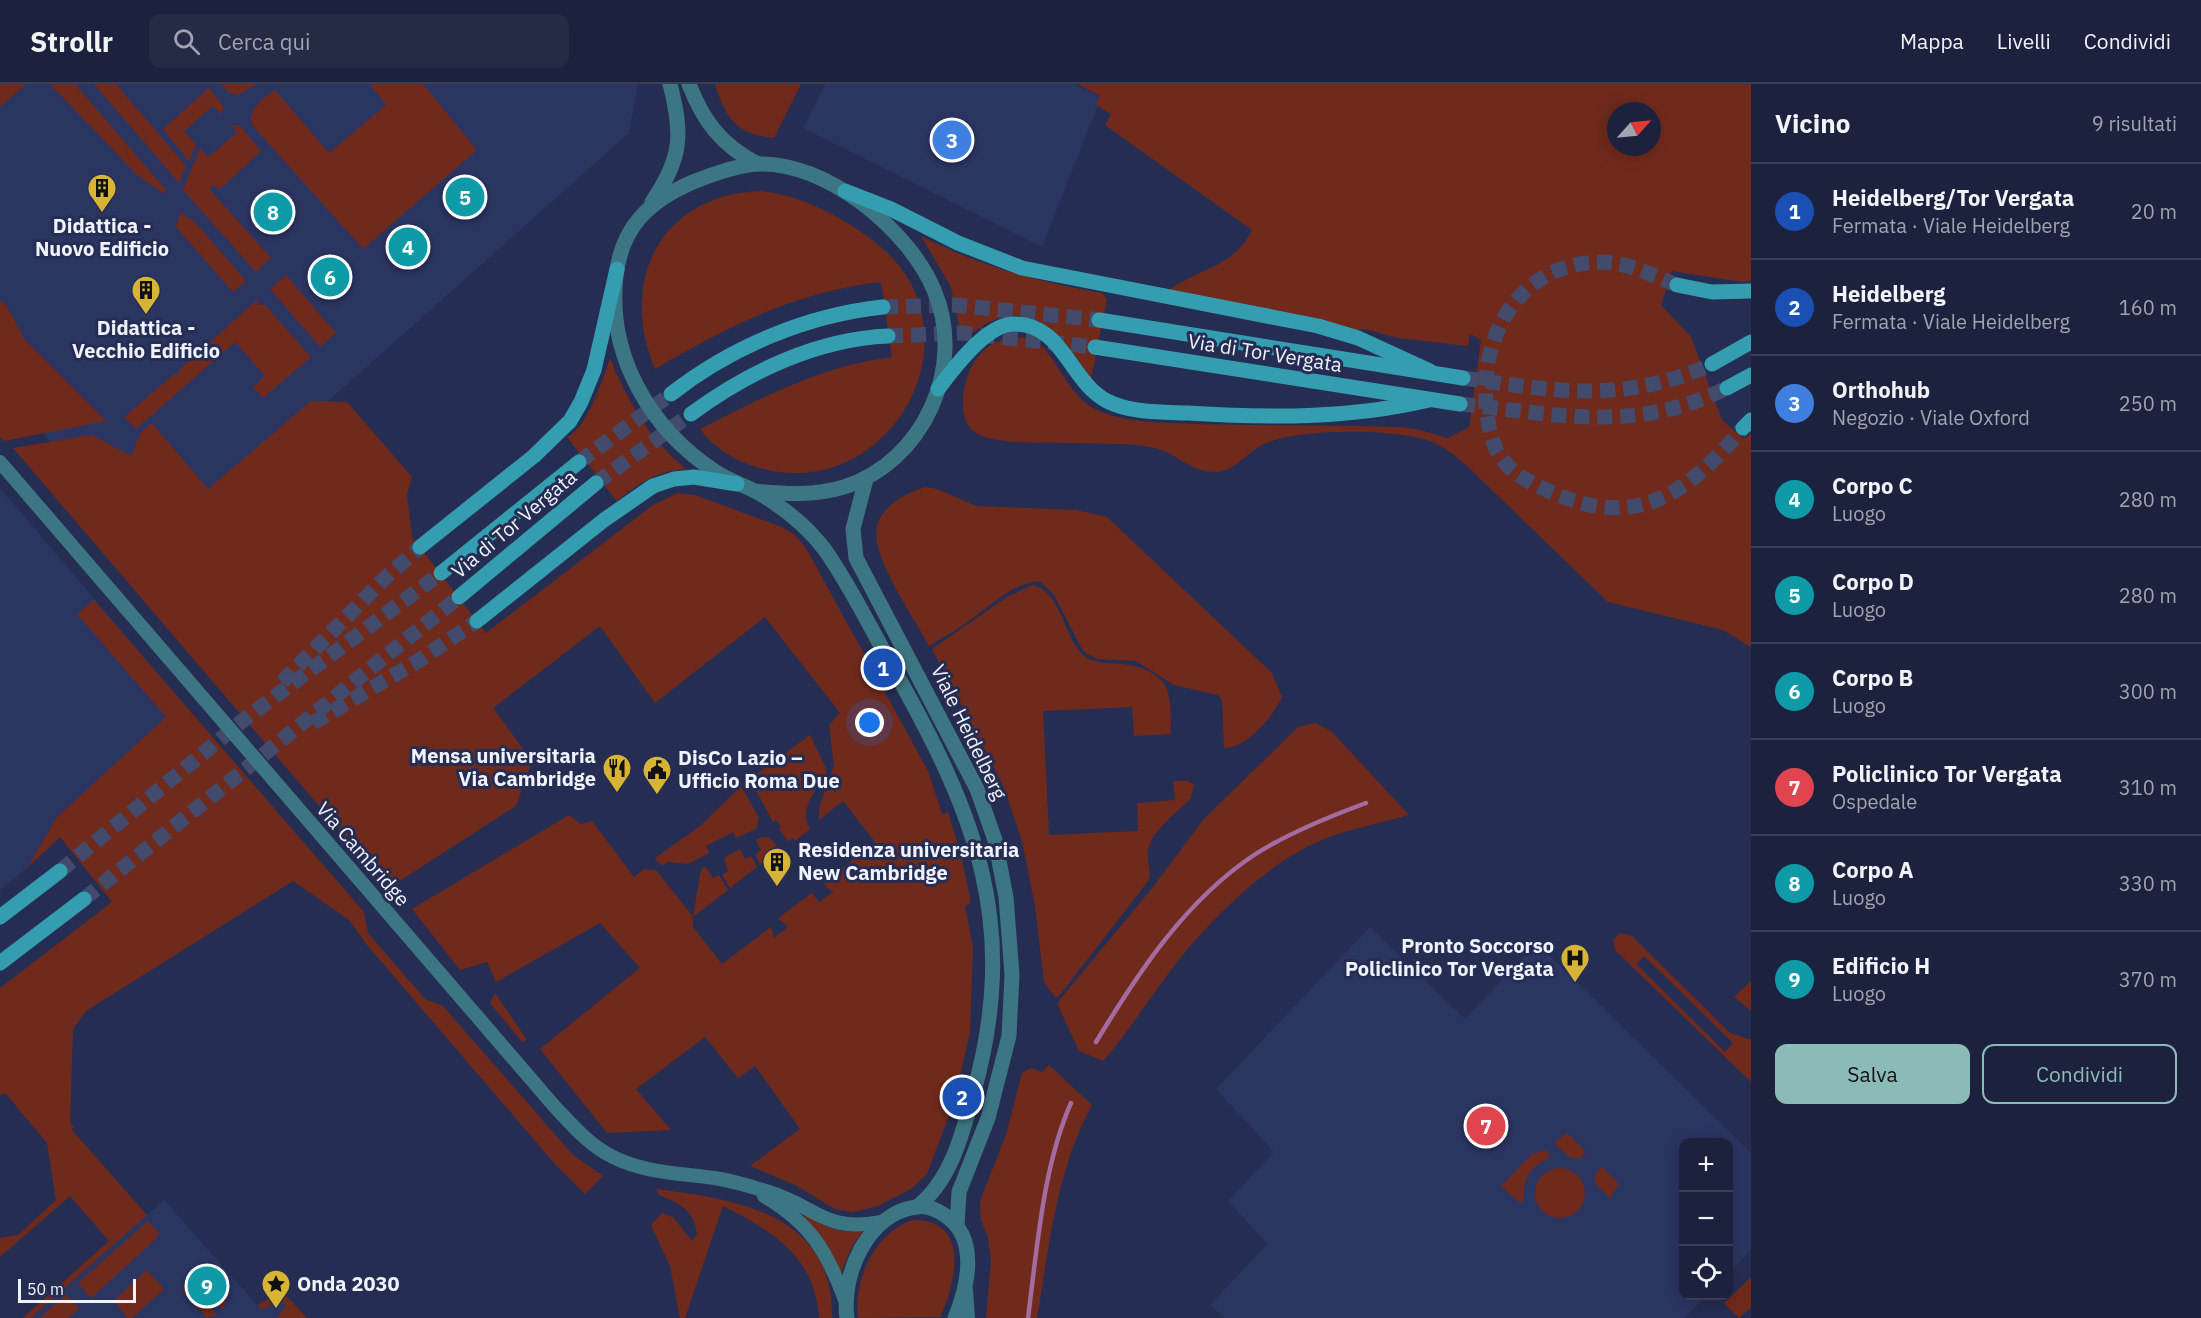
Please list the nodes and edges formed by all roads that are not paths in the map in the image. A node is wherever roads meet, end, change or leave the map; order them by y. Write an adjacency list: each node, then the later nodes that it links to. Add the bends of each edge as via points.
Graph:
1 (670, 84): 5 (street, via 679,121 678,146 669,178)
2 (691, 87): 3 (street, via 703,117 721,140)
3 (758, 164): 4 (street, via 795,170); 5 (street, via 700,179)
4 (845, 191): 15 (main road, via 1022,268 1318,326 1373,344); 19 (street, via 894,233 935,291 944,343)
5 (650, 206): 6 (street, via 630,232)
6 (617, 269): 28 (street, via 618,332 637,389 677,440 701,462); 30 (main road, via 594,370 570,421 534,456)
7 (1677, 285): 8 (main road, via 1712,292)
8 (1751, 291)
9 (883, 307): 20 (main road, via 842,314 766,338 715,363)
10 (1099, 320): 15 (main road, Via di Tor Vergata)
11 (888, 336): 23 (main road, via 857,339 782,362 733,386)
12 (1751, 342): 14 (main road)
13 (1095, 347): 21 (main road, Via di Tor Vergata)
14 (1712, 364)
15 (1430, 371): 17 (main road)
16 (1751, 375): 18 (main road)
17 (1463, 378)
18 (1727, 388)
19 (939, 389): 21 (main road, via 984,339 1011,324 1047,333 1092,390 1126,407 1277,417 1354,414); 26 (street, via 918,431 883,470)
20 (671, 394)
21 (1429, 400): 22 (main road, Via di Tor Vergata)
22 (1460, 404)
23 (691, 414)
24 (0, 462): 38 (street, Via Cambridge, via 578,1132 614,1158 640,1168)
25 (579, 462): 31 (main road, Via di Tor Vergata)
26 (866, 479): 29 (street, via 817,493); 41 (street, Viale Heidelberg, via 854,524 856,558 977,789 995,840 1008,911 1012,975 1009,1036 988,1118 959,1191)
27 (596, 483): 32 (main road, Via di Tor Vergata)
28 (738, 484): 29 (street); 33 (main road, via 694,477 653,486)
29 (754, 491): 39 (street, Viale Heidelberg, via 801,523 830,557 935,743 962,803 983,870 993,952 985,1051 951,1162 935,1191)
30 (420, 547)
31 (441, 573)
32 (459, 597)
33 (477, 621)
34 (60, 871): 36 (main road)
35 (84, 899): 37 (main road)
36 (0, 917)
37 (0, 963)
38 (749, 1187): 40 (street, Via Cambridge, via 786,1198 835,1223 861,1226); 43 (street, Via Cambridge, via 794,1217 815,1238 829,1259)
39 (917, 1207): 40 (street); 41 (street, via 938,1211)
40 (884, 1221): 43 (street, via 855,1261)
41 (957, 1226): 42 (street, via 967,1251)
42 (965, 1284): 45 (street); 46 (street)
43 (845, 1300): 44 (street)
44 (847, 1318)
45 (955, 1318)
46 (968, 1318)

